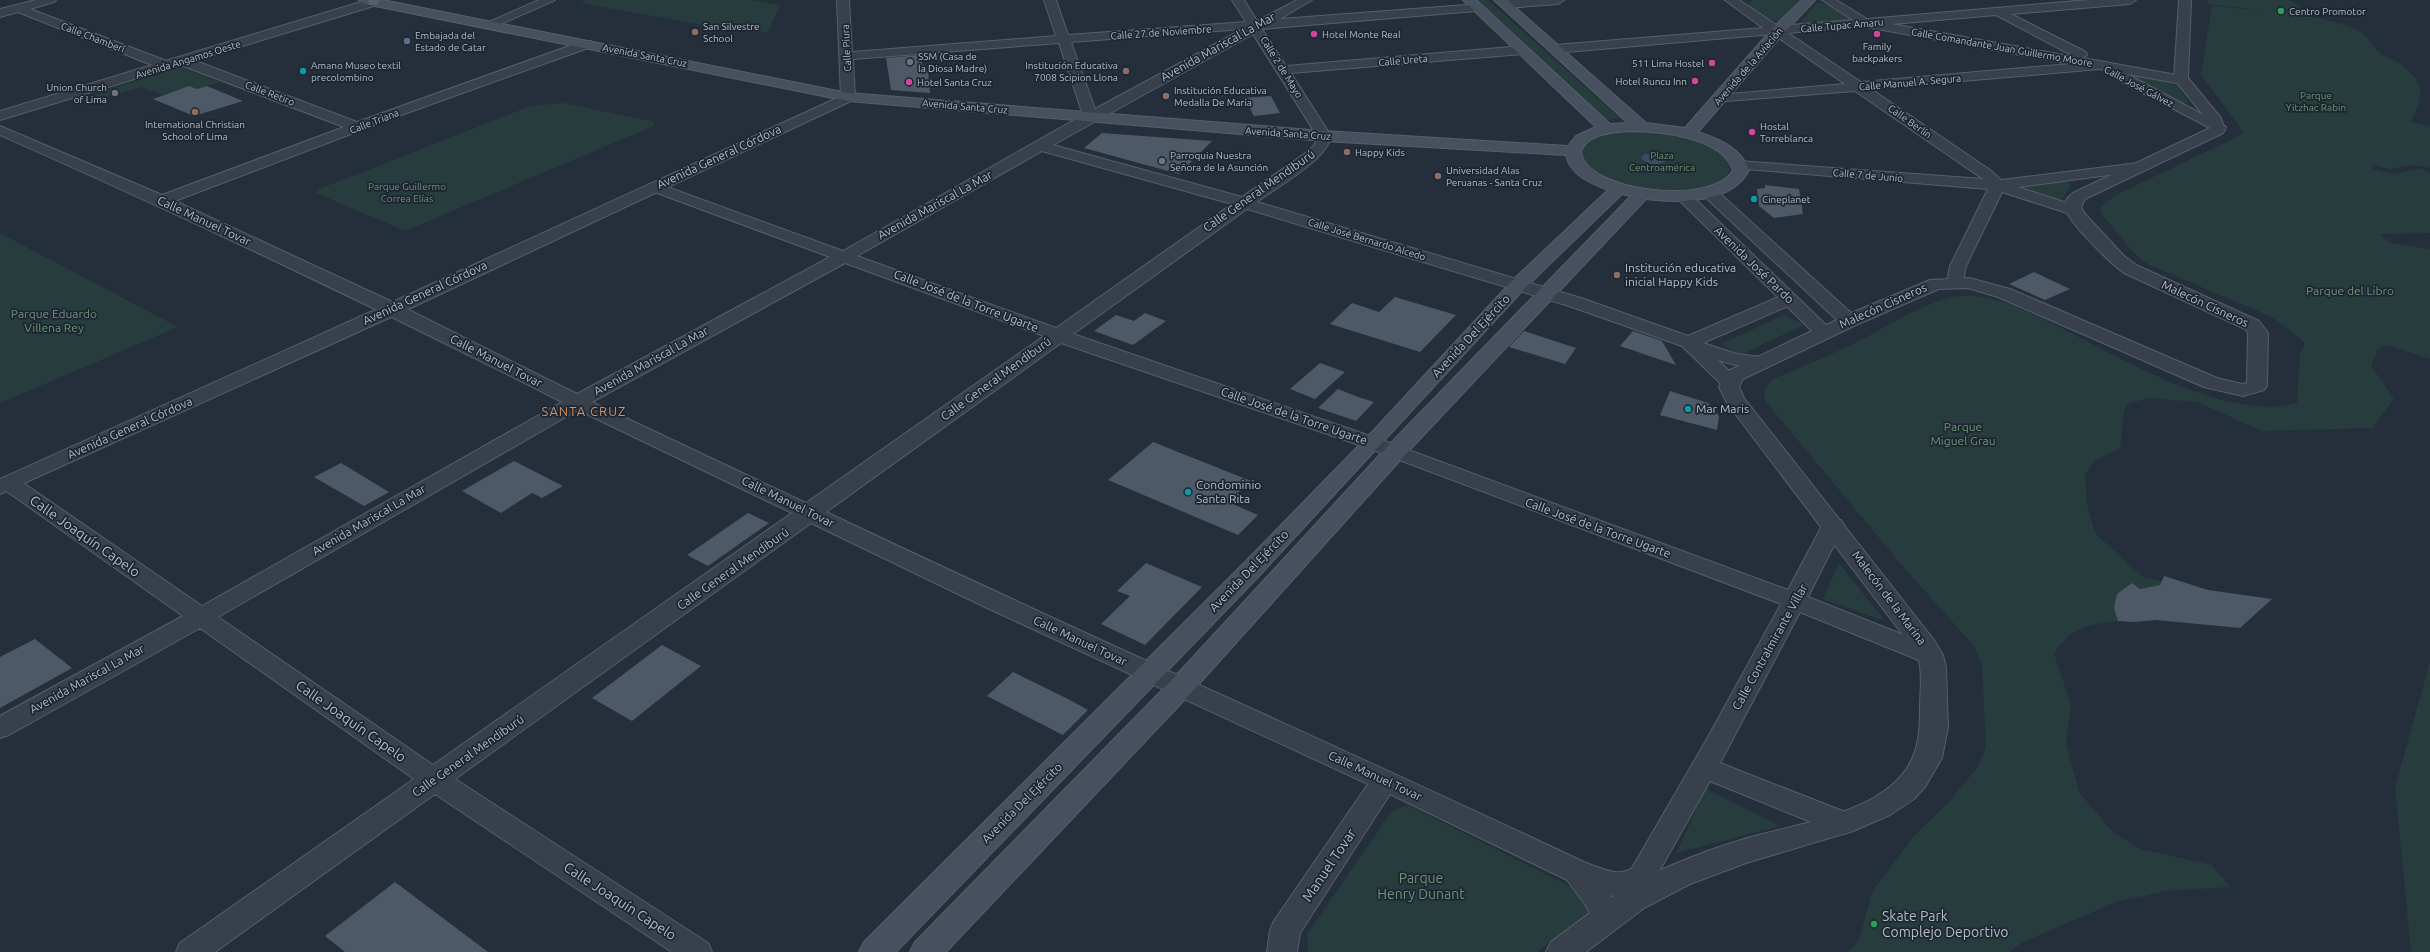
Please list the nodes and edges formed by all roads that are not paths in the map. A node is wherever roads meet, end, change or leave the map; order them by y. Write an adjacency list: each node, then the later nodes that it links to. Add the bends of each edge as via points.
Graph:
1 (50, 0): 18 (street)
2 (371, 0): 22 (main road, Avenida Santa Cruz); 30 (street, Avenida Angamos Oeste)
3 (549, 0): 17 (street, via 537,5)
4 (843, 0): 29 (street, Calle Piura)
5 (1050, 0): 25 (street)
6 (1238, 0): 23 (street, Calle 2 de Mayo)
7 (1306, 0): 23 (street, Avenida Mariscal La Mar)
8 (1558, 0): 15 (street)
9 (1731, 0): 24 (street, Calle Berlín)
10 (1809, 0): 24 (main road, Avenida de la Aviación)
11 (1828, 0): 21 (street, Calle Comandante Juan Guillermo Moore)
12 (1975, 0): 19 (street, Calle José Gálvez)
13 (2130, 0): 19 (street, Calle Tupac Amaru)
14 (2185, 0): 34 (street, via 2187,6 2182,35)
15 (1502, 2): 27 (main road)
16 (1473, 3): 23 (street, Calle 27 de Noviembre); 28 (main road)
17 (521, 5): 22 (street)
18 (18, 8): 20 (street); 31 (street, Calle Chamberí)
19 (1997, 12): 21 (street, Calle Tupac Amaru); 32 (street, Calle José Gálvez)
20 (0, 13)
21 (1866, 23): 24 (street, Calle Tupac Amaru); 32 (street, Calle Comandante Juan Guillermo Moore)
22 (488, 25): 26 (main road, Avenida Santa Cruz)
23 (1256, 26): 25 (street, Calle 27 de Noviembre); 33 (street, Calle 2 de Mayo); 39 (street, Avenida Mariscal La Mar)
24 (1778, 31): 27 (street, Calle Tupac Amaru); 35 (street, Calle Berlín); 37 (main road, Avenida de la Aviación)
25 (1065, 38): 29 (street, Calle 27 de Noviembre); 39 (street)
26 (587, 44): 36 (main road, Avenida Santa Cruz); 40 (street, Calle Triana)
27 (1555, 49): 41 (main road)
28 (1522, 50): 33 (street, Calle Ureta); 44 (main road)
29 (846, 56): 36 (street, Calle Piura)
30 (183, 61): 31 (street, Avenida Angamos Oeste); 40 (street, Calle Retiro)
31 (167, 66): 38 (street, Avenida Angamos Oeste)
32 (2100, 66): 34 (street, Calle Comandante Juan Guillermo Moore); 35 (street, Calle Manuel A. Segura); 42 (street, Calle José Gálvez)
33 (1283, 70): 46 (street, Calle 2 de Mayo)
34 (2182, 80): 42 (street)
35 (1860, 86): 37 (street, Calle Manuel A. Segura); 51 (street, Calle Berlín)
36 (848, 97): 39 (main road, Avenida Santa Cruz); 52 (street, Avenida General Córdova)
37 (1719, 99): 45 (main road, Avenida de la Aviación)
38 (0, 116)
39 (1091, 117): 46 (main road, Avenida Santa Cruz); 47 (street, Avenida Mariscal La Mar)
40 (357, 127): 57 (street, Calle Triana)
41 (1642, 127): 44 (main road); 45 (main road)
42 (2219, 127): 50 (street, via 2216,131)
43 (0, 130): 57 (street, Calle Manuel Tovar)
44 (1607, 130): 48 (main road, via 1583,138)
45 (1688, 134): 49 (main road, via 1718,145)
46 (1324, 136): 48 (main road, Avenida Santa Cruz); 58 (street, Calle General Mendiburú, via 1322,145 1315,153)
47 (1041, 146): 58 (street, Calle José Bernardo Alcedo); 60 (street, Avenida Mariscal La Mar)
48 (1573, 151): 53 (main road, via 1574,160 1583,171 1599,181)
49 (1738, 164): 51 (street, Calle 7 de Junio); 54 (main road, via 1739,172 1736,179)
50 (2146, 166): 51 (street, Calle 7 de Junio); 59 (street, via 2079,196 2073,204)
51 (1998, 185): 59 (street, Calle 7 de Junio); 61 (street, via 1958,266)
52 (654, 187): 60 (street, Calle José de la Torre Ugarte); 65 (street, Avenida General Córdova)
53 (1620, 188): 55 (main road); 62 (main road, Avenida Del Ejército)
54 (1710, 193): 56 (main road); 66 (street, Avenida José Pardo)
55 (1642, 194): 56 (main road); 63 (main road, Avenida Del Ejército)
56 (1683, 196): 64 (street, Avenida José Pardo)
57 (161, 201): 65 (street, Calle Manuel Tovar)
58 (1243, 202): 62 (street, Calle José Bernardo Alcedo); 68 (street, Calle General Mendiburú)
59 (2073, 210): 61 (street, Malecón Cisneros, via 2118,260 2130,269 2252,325 2258,334 2257,386 2250,390 2236,389 2207,381 2004,293 1983,286)
60 (845, 256): 68 (street, Calle José de la Torre Ugarte); 72 (street, Avenida Mariscal La Mar)
61 (1956, 282): 66 (street, Malecón Cisneros, via 1928,286)
62 (1518, 284): 63 (street, Calle José Bernardo Alcedo); 73 (main road, Avenida Del Ejército)
63 (1545, 293): 69 (street, Calle José Bernardo Alcedo); 74 (main road, Avenida Del Ejército)
64 (1789, 299): 67 (street, Avenida José Pardo); 69 (street)
65 (393, 308): 72 (street, Calle Manuel Tovar); 75 (street, Avenida General Córdova)
66 (1849, 321): 67 (street, Malecón Cisneros)
67 (1824, 333): 70 (street, Malecón Cisneros)
68 (1057, 335): 73 (street, Calle José de la Torre Ugarte); 76 (street, Calle General Mendiburú)
69 (1689, 342): 70 (street, Calle José Bernardo Alcedo, via 1726,357); 71 (street, Calle José Bernardo Alcedo)
70 (1762, 362): 71 (street, via 1735,375)
71 (1730, 382): 77 (street, Malecón de la Marina, via 1729,387 1734,398)
72 (577, 402): 76 (street, Calle Manuel Tovar); 79 (street, Avenida Mariscal La Mar)
73 (1372, 443): 74 (street, Calle José de la Torre Ugarte); 81 (main road, Avenida Del Ejército)
74 (1395, 452): 78 (street, Calle José de la Torre Ugarte); 82 (main road, Avenida Del Ejército)
75 (5, 485): 79 (street, Calle Joaquín Capelo)
76 (812, 513): 81 (street, Calle Manuel Tovar, via 993,601); 85 (street, Calle General Mendiburú)
77 (1833, 525): 78 (street, Calle Contralmirante Villar); 80 (street, Malecón de la Marina, via 1911,625)
78 (1795, 601): 80 (street, Calle José de la Torre Ugarte); 84 (street, Calle Contralmirante Villar)
79 (200, 616): 83 (street, Avenida Mariscal La Mar); 85 (street, Calle Joaquín Capelo)
80 (1930, 655): 87 (street, Malecón de la Marina, via 1933,668 1934,727 1928,758 1915,779 1893,800)
81 (1151, 673): 82 (street, Calle Manuel Tovar); 93 (main road, Avenida Del Ejército)
82 (1180, 688): 86 (street, Calle Manuel Tovar); 94 (main road, Avenida Del Ejército)
83 (0, 728)
84 (1705, 768): 87 (street); 89 (street, Calle Contralmirante Villar, via 1642,876)
85 (435, 780): 91 (street, Calle General Mendiburú); 92 (street, Calle Joaquín Capelo)
86 (1385, 780): 88 (street, Calle Manuel Tovar); 95 (street, Manuel Tovar, via 1285,930)
87 (1843, 823): 90 (street, Malecón de la Marina, via 1761,846 1694,869 1654,886)
88 (1577, 872): 89 (street, Calle Manuel Tovar, via 1616,885); 90 (street, Calle Manuel Tovar, via 1595,895)
89 (1630, 885)
90 (1607, 917): 96 (street, Malecón de la Marina)
91 (191, 952)
92 (697, 952)
93 (875, 952)
94 (926, 952)
95 (1282, 952)
96 (1562, 952)

